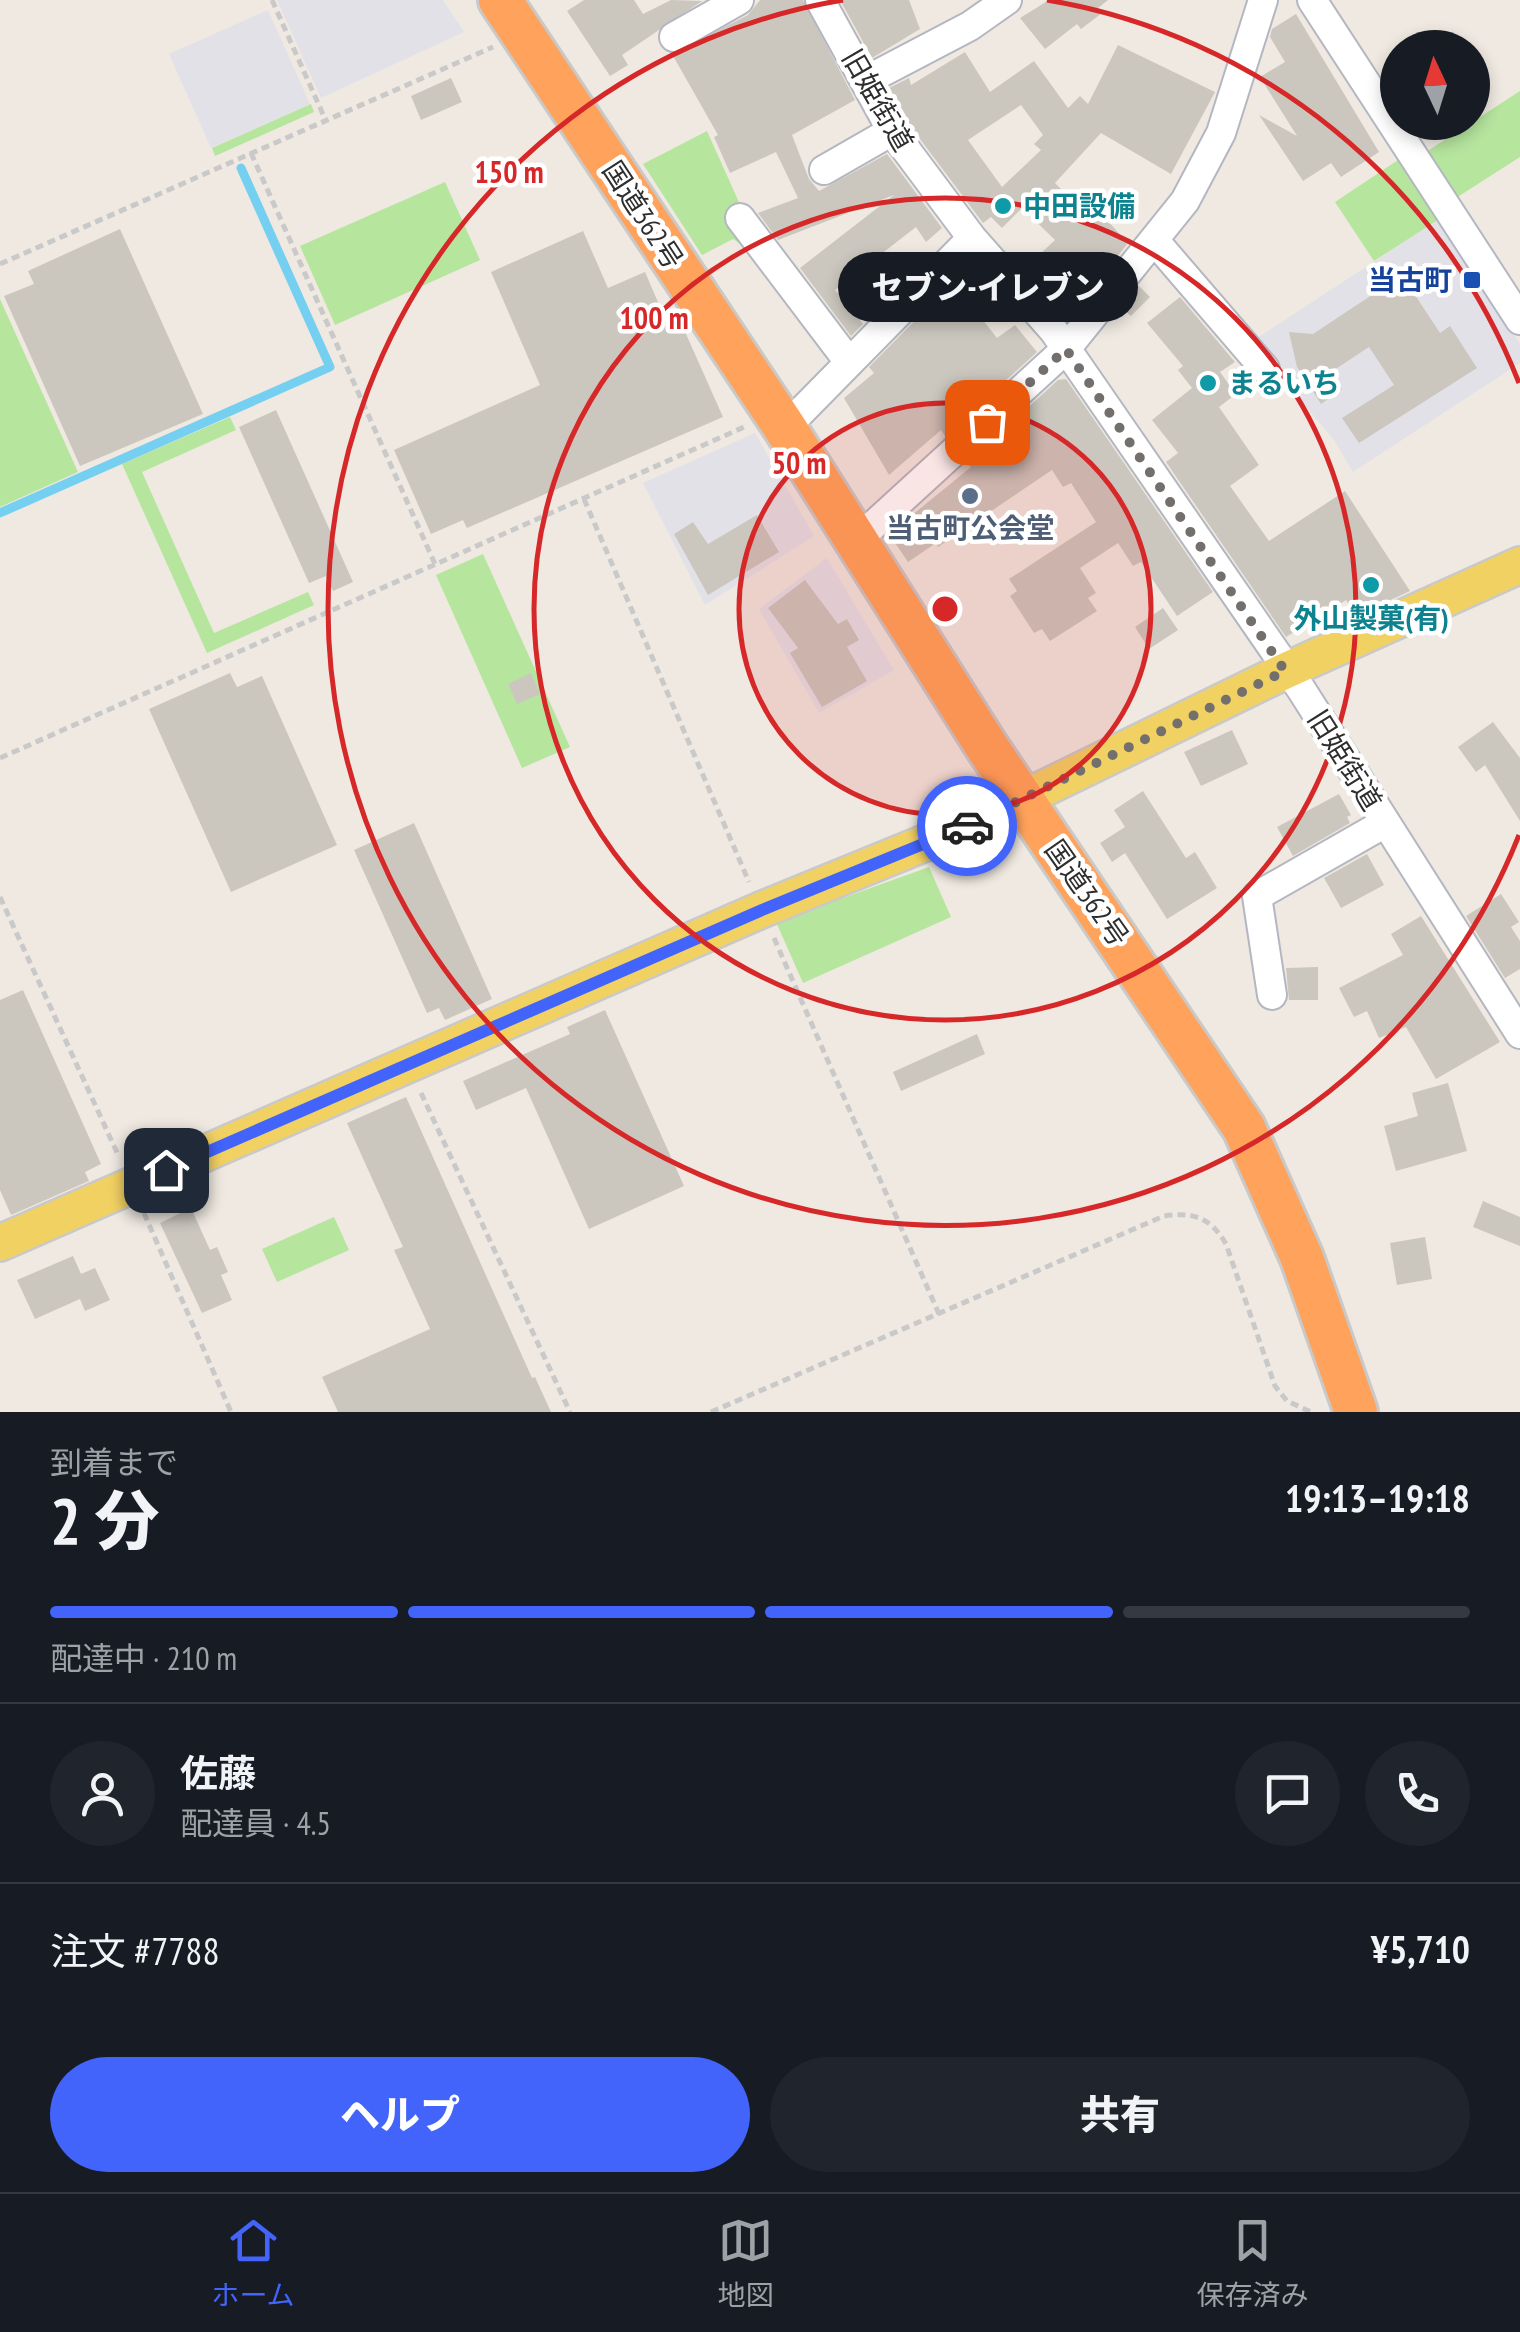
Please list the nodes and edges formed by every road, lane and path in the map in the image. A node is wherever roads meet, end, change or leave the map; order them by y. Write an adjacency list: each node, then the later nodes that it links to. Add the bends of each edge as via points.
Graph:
1 (272, 0): 10 (path)
2 (738, 0): 8 (street)
3 (820, 0): 9 (street, 旧姫街道)
4 (1007, 0): 9 (street)
5 (1263, 0): 16 (street, via 1221,133 1186,200)
6 (1312, 0): 18 (street)
7 (512, 17): 10 (path); 22 (highway, 国道362号)
8 (674, 38)
9 (867, 80): 11 (street, 旧姫街道)
10 (326, 121): 12 (path)
11 (892, 132): 13 (street); 15 (street, 旧姫街道)
12 (251, 153): 17 (path); 24 (path)
13 (824, 170)
14 (740, 218): 20 (street)
15 (972, 238): 19 (street, 旧姫街道); 20 (street)
16 (1154, 240): 19 (street); 21 (street)
17 (0, 264)
18 (1520, 320)
19 (1066, 349): 23 (street); 26 (street, 旧姫街道)
20 (849, 362): 22 (street)
21 (1265, 369)
22 (779, 421): 23 (highway, 国道362号); 24 (path)
23 (855, 542): 28 (highway, 国道362号)
24 (435, 564): 27 (path)
25 (1520, 564): 26 (main road)
26 (1285, 671): 28 (main road); 29 (street, 旧姫街道)
27 (0, 758)
28 (1024, 800): 34 (main road); 41 (highway, 国道362号, via 1244,1128 1302,1258)
29 (1385, 823): 31 (street, 旧姫街道); 32 (street, via 1258,896)
30 (0, 896): 35 (path)
31 (1510, 990): 33 (street, 旧姫街道)
32 (1272, 995)
33 (1520, 1034)
34 (407, 1064): 35 (main road); 38 (path)
35 (132, 1185): 36 (main road); 37 (path)
36 (0, 1243)
37 (230, 1412)
38 (570, 1412)
39 (711, 1412): 40 (path, via 1181,1214 1215,1225 1275,1386 1287,1401)
40 (1311, 1412)
41 (1356, 1412)

